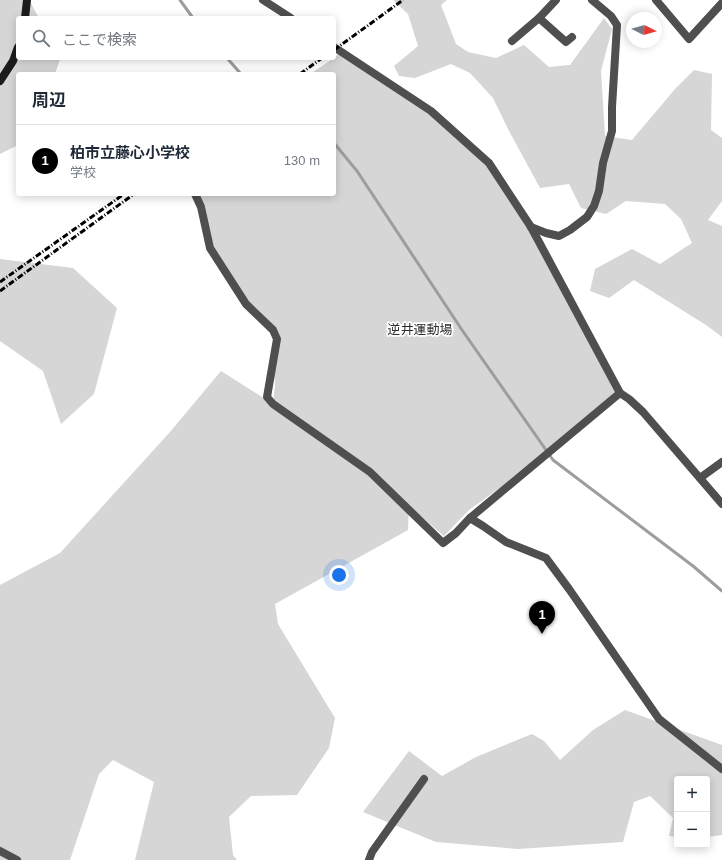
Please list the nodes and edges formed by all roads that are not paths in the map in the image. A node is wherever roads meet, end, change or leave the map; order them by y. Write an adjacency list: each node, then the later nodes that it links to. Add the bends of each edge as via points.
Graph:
1 (27, 0): 9 (main road)
2 (263, 0): 10 (street)
3 (556, 0): 11 (street)
4 (592, 0): 8 (street)
5 (607, 0): 8 (street)
6 (656, 0): 7 (street, via 689,39)
7 (722, 4)
8 (600, 6): 18 (street, via 617,25 612,131 603,163 599,191 587,217 559,236 546,234)
9 (25, 16)
10 (288, 16)
11 (539, 18): 12 (street, via 566,42); 13 (street)
12 (572, 37)
13 (512, 41)
14 (336, 48): 18 (street, via 431,111 489,163)
15 (16, 52): 16 (main road)
16 (0, 81)
17 (196, 196): 23 (street, via 201,207 210,248 246,304 273,330 277,339 267,397 273,404 370,472 443,543)
18 (531, 227): 19 (street)
19 (620, 393): 21 (street, via 643,412); 23 (street)
20 (722, 462): 21 (street)
21 (700, 478): 22 (street)
22 (722, 504)
23 (470, 518): 24 (street, via 506,542 546,558 659,719)
24 (722, 769)
25 (424, 779): 28 (street)
26 (0, 851): 27 (street)
27 (17, 860)
28 (368, 860)

